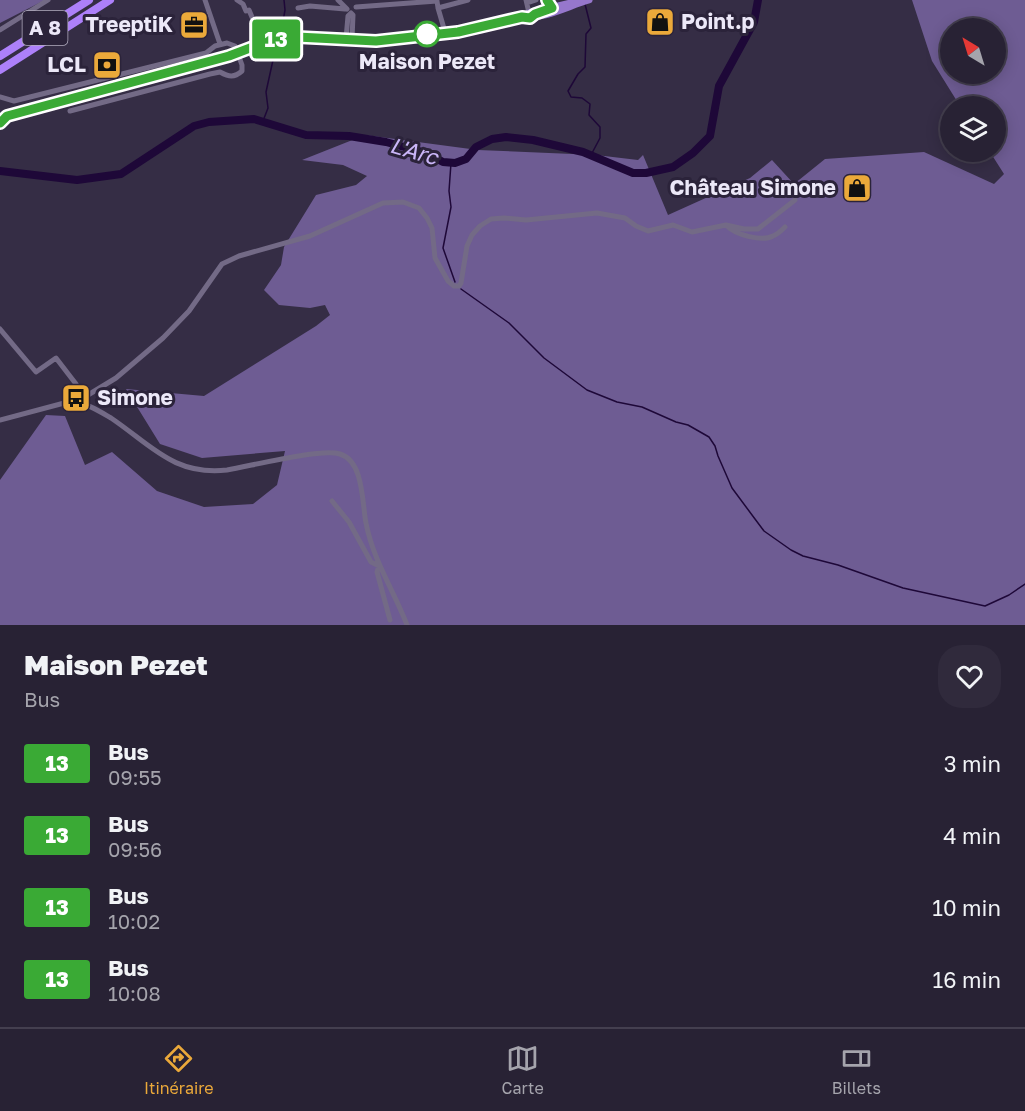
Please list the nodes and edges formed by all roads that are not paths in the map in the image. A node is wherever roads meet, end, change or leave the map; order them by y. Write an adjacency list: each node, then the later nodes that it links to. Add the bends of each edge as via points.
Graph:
1 (48, 0): 19 (street)
2 (89, 0): 24 (highway, A 8)
3 (110, 0): 25 (highway, A 8)
4 (213, 0): 10 (street)
5 (237, 0): 18 (street, via 246,12 249,10)
6 (338, 0): 16 (street)
7 (361, 0): 16 (street)
8 (468, 0): 12 (street)
9 (536, 0): 13 (street)
10 (205, 1): 22 (street)
11 (585, 1): 14 (main road); 17 (main road)
12 (438, 2): 16 (street); 20 (street)
13 (527, 2): 17 (street)
14 (549, 3): 17 (main road)
15 (298, 8): 16 (street)
16 (351, 10): 21 (street)
17 (531, 16): 20 (main road)
18 (254, 22)
19 (0, 30)
20 (445, 32): 21 (main road, via 376,41)
21 (349, 39): 23 (main road, via 278,38)
22 (220, 44): 23 (street, via 233,44); 26 (street, via 206,53 57,91 14,101)
23 (237, 53): 27 (street, via 242,71 234,76 220,72); 28 (main road)
24 (0, 56)
25 (0, 70)
26 (0, 97)
27 (70, 111)
28 (4, 116): 29 (main road)
29 (0, 123)
30 (795, 200): 31 (street, via 758,229)
31 (726, 225): 32 (street, via 748,237 771,238); 34 (street, via 692,232 673,225 648,231 625,218 597,213 491,219 472,235 464,255 461,283 454,286 435,258 432,228 419,208 403,202 383,203 310,236 222,264 189,311 163,338 116,378)
32 (785, 227)
33 (0, 329): 34 (street, via 36,372 56,358)
34 (83, 398): 35 (street)
35 (67, 402): 36 (street); 38 (street, via 85,404 100,412 172,462 192,470 214,472 322,453 348,457 357,471 368,536)
36 (0, 420)
37 (332, 501): 38 (street, via 349,522 371,562)
38 (379, 566): 39 (street, via 377,572); 40 (street)
39 (390, 620)
40 (407, 625)

